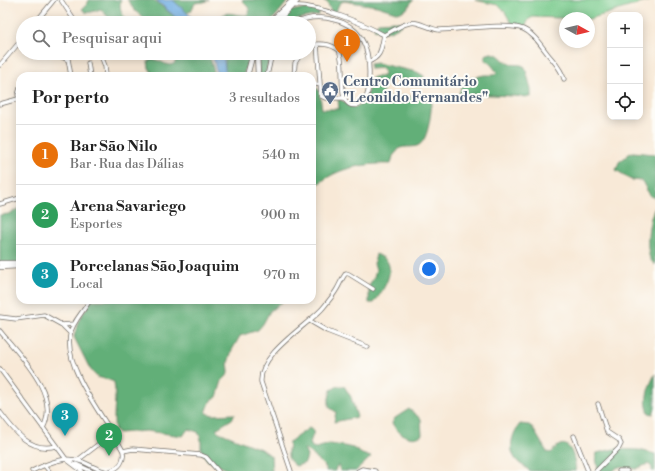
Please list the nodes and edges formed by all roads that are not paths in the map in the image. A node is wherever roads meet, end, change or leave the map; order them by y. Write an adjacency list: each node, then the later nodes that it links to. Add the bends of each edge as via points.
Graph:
1 (54, 0): 8 (street)
2 (61, 0): 9 (street)
3 (293, 0): 10 (main road)
4 (299, 0): 5 (main road); 6 (street)
5 (292, 6): 6 (street); 11 (main road)
6 (305, 6): 7 (street)
7 (326, 12): 13 (street); 14 (street, via 358,22)
8 (41, 16)
9 (71, 16)
10 (276, 16)
11 (282, 16)
12 (316, 17): 13 (street)
13 (328, 18): 24 (street, via 345,23 358,32 365,45)
14 (384, 35): 24 (street, via 378,57); 33 (street, via 415,22 439,30 504,26 517,28 527,31 537,41 561,70)
15 (317, 44): 35 (street); 36 (street, via 335,47 340,53)
16 (16, 46): 25 (street)
17 (68, 60): 26 (street)
18 (103, 60): 28 (street)
19 (252, 60): 29 (main road)
20 (257, 60): 30 (main road)
21 (270, 60): 31 (street)
22 (297, 60): 32 (street)
23 (88, 62): 27 (street)
24 (368, 62): 36 (street, via 369,84 366,97 355,106 348,103)
25 (0, 65)
26 (70, 72)
27 (89, 72)
28 (106, 72)
29 (250, 72)
30 (257, 72)
31 (268, 72)
32 (294, 72)
33 (564, 79)
34 (316, 84): 35 (street)
35 (320, 84): 36 (street, via 321,95 325,98)
36 (345, 98)
37 (16, 101): 38 (street)
38 (0, 104)
39 (16, 199): 40 (street)
40 (0, 204)
41 (0, 263): 42 (main road)
42 (16, 263)
43 (0, 266): 44 (main road)
44 (16, 266)
45 (373, 289): 48 (street, via 345,274 325,306)
46 (87, 304): 49 (street)
47 (0, 317): 50 (street, via 16,319 44,314)
48 (310, 321): 53 (street, via 327,331); 75 (street, via 274,351 260,377)
49 (74, 324): 50 (street); 52 (street)
50 (62, 325): 52 (street)
51 (0, 330): 57 (street, via 44,389 47,420)
52 (70, 333): 58 (street, via 70,350 80,379)
53 (368, 347)
54 (0, 369): 57 (street)
55 (598, 404): 79 (street, via 608,432 621,444)
56 (0, 412): 60 (street, via 16,432 30,443 43,448)
57 (43, 428): 60 (street)
58 (113, 433): 61 (street); 63 (street)
59 (574, 436): 78 (street)
60 (56, 446): 62 (street)
61 (123, 451): 66 (street, via 123,459); 74 (street, via 134,449 201,455)
62 (66, 459): 63 (street); 64 (street); 65 (street)
63 (78, 460): 71 (street)
64 (73, 463): 69 (street); 70 (street)
65 (44, 465): 67 (street); 68 (street)
66 (118, 467): 72 (street); 73 (street)
67 (32, 471)
68 (49, 471)
69 (82, 471)
70 (91, 471)
71 (104, 471)
72 (110, 471)
73 (122, 471)
74 (218, 471)
75 (291, 471)
76 (358, 471): 77 (street)
77 (375, 471)
78 (588, 471)
79 (596, 471)
80 (619, 471): 81 (street)
81 (627, 471)

